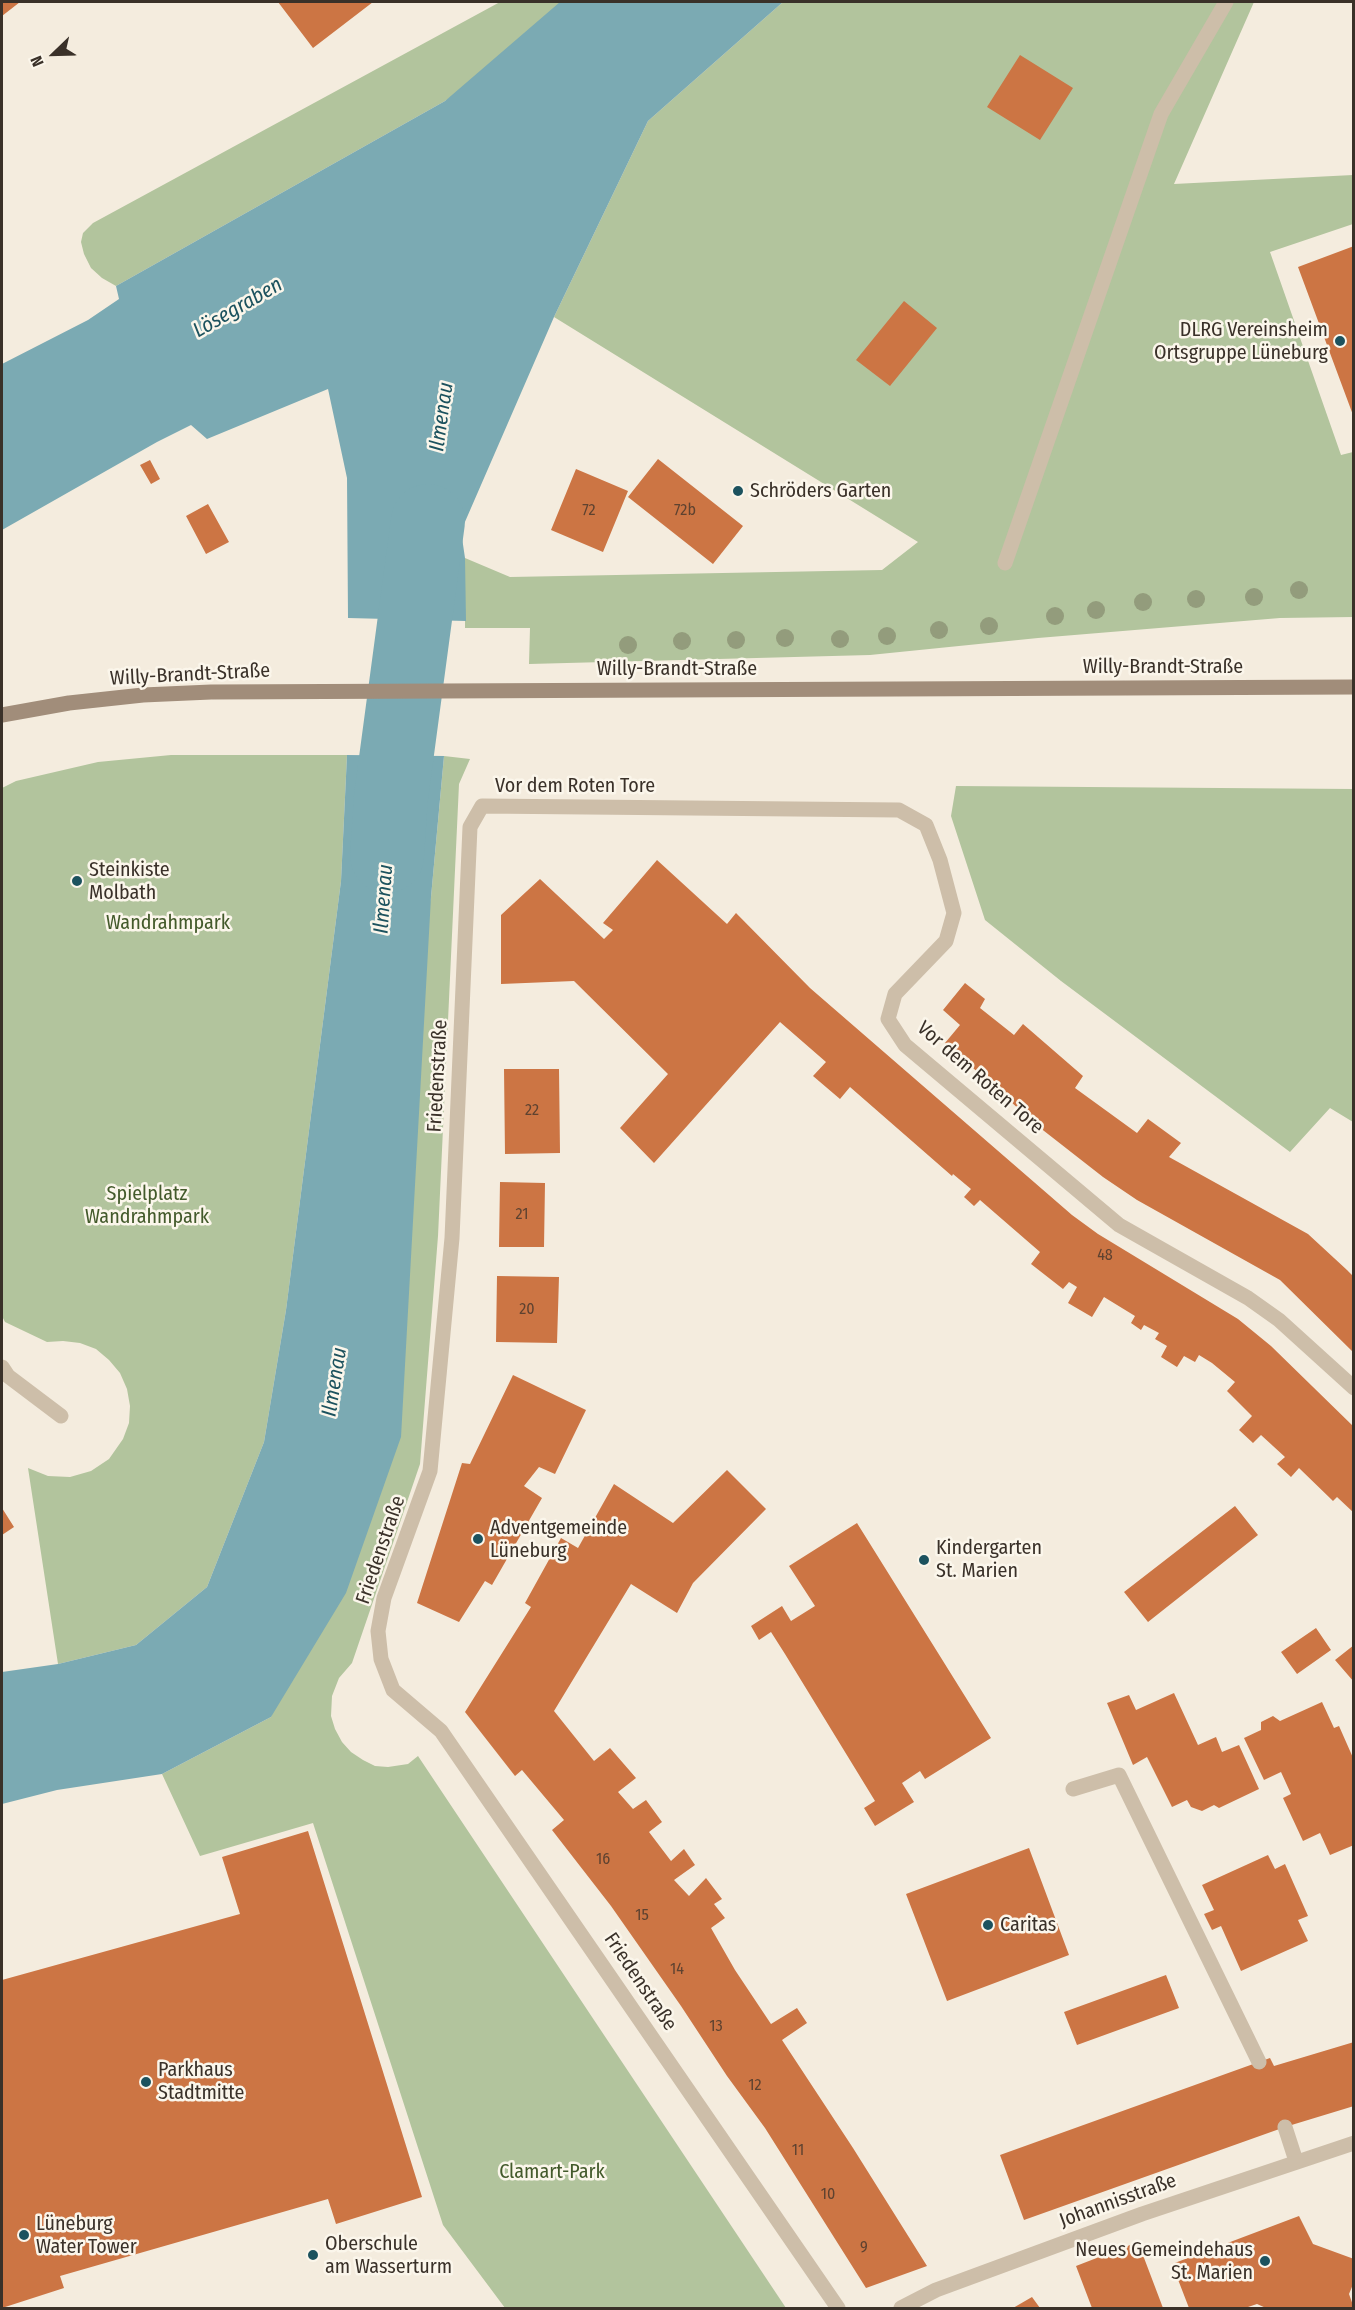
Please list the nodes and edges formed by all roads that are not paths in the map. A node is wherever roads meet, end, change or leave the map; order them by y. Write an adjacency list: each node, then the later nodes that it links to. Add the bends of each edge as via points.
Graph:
1 (1226, 2): 2 (street, via 1161,114)
2 (1005, 563)
3 (1353, 687): 4 (main road, Willy-Brandt-Straße, via 211,692 69,703)
4 (2, 715)
5 (482, 806): 7 (street, Vor dem Roten Tore, via 899,810 926,825 954,913 946,941 895,994 888,1019 905,1045 1119,1225 1248,1298 1279,1320); 14 (street, Friedenstraße, via 470,827 452,1238 430,1471 384,1598 378,1630 381,1659 393,1690 441,1731)
6 (2, 1366): 8 (street, via 8,1376)
7 (1353, 1388)
8 (62, 1416)
9 (1073, 1789): 10 (street, via 1119,1775)
10 (1259, 2062)
11 (1285, 2127): 13 (street)
12 (1353, 2142): 13 (street, Johannisstraße)
13 (1296, 2161): 15 (street, Johannisstraße, via 936,2290)
14 (838, 2308)
15 (901, 2308)

